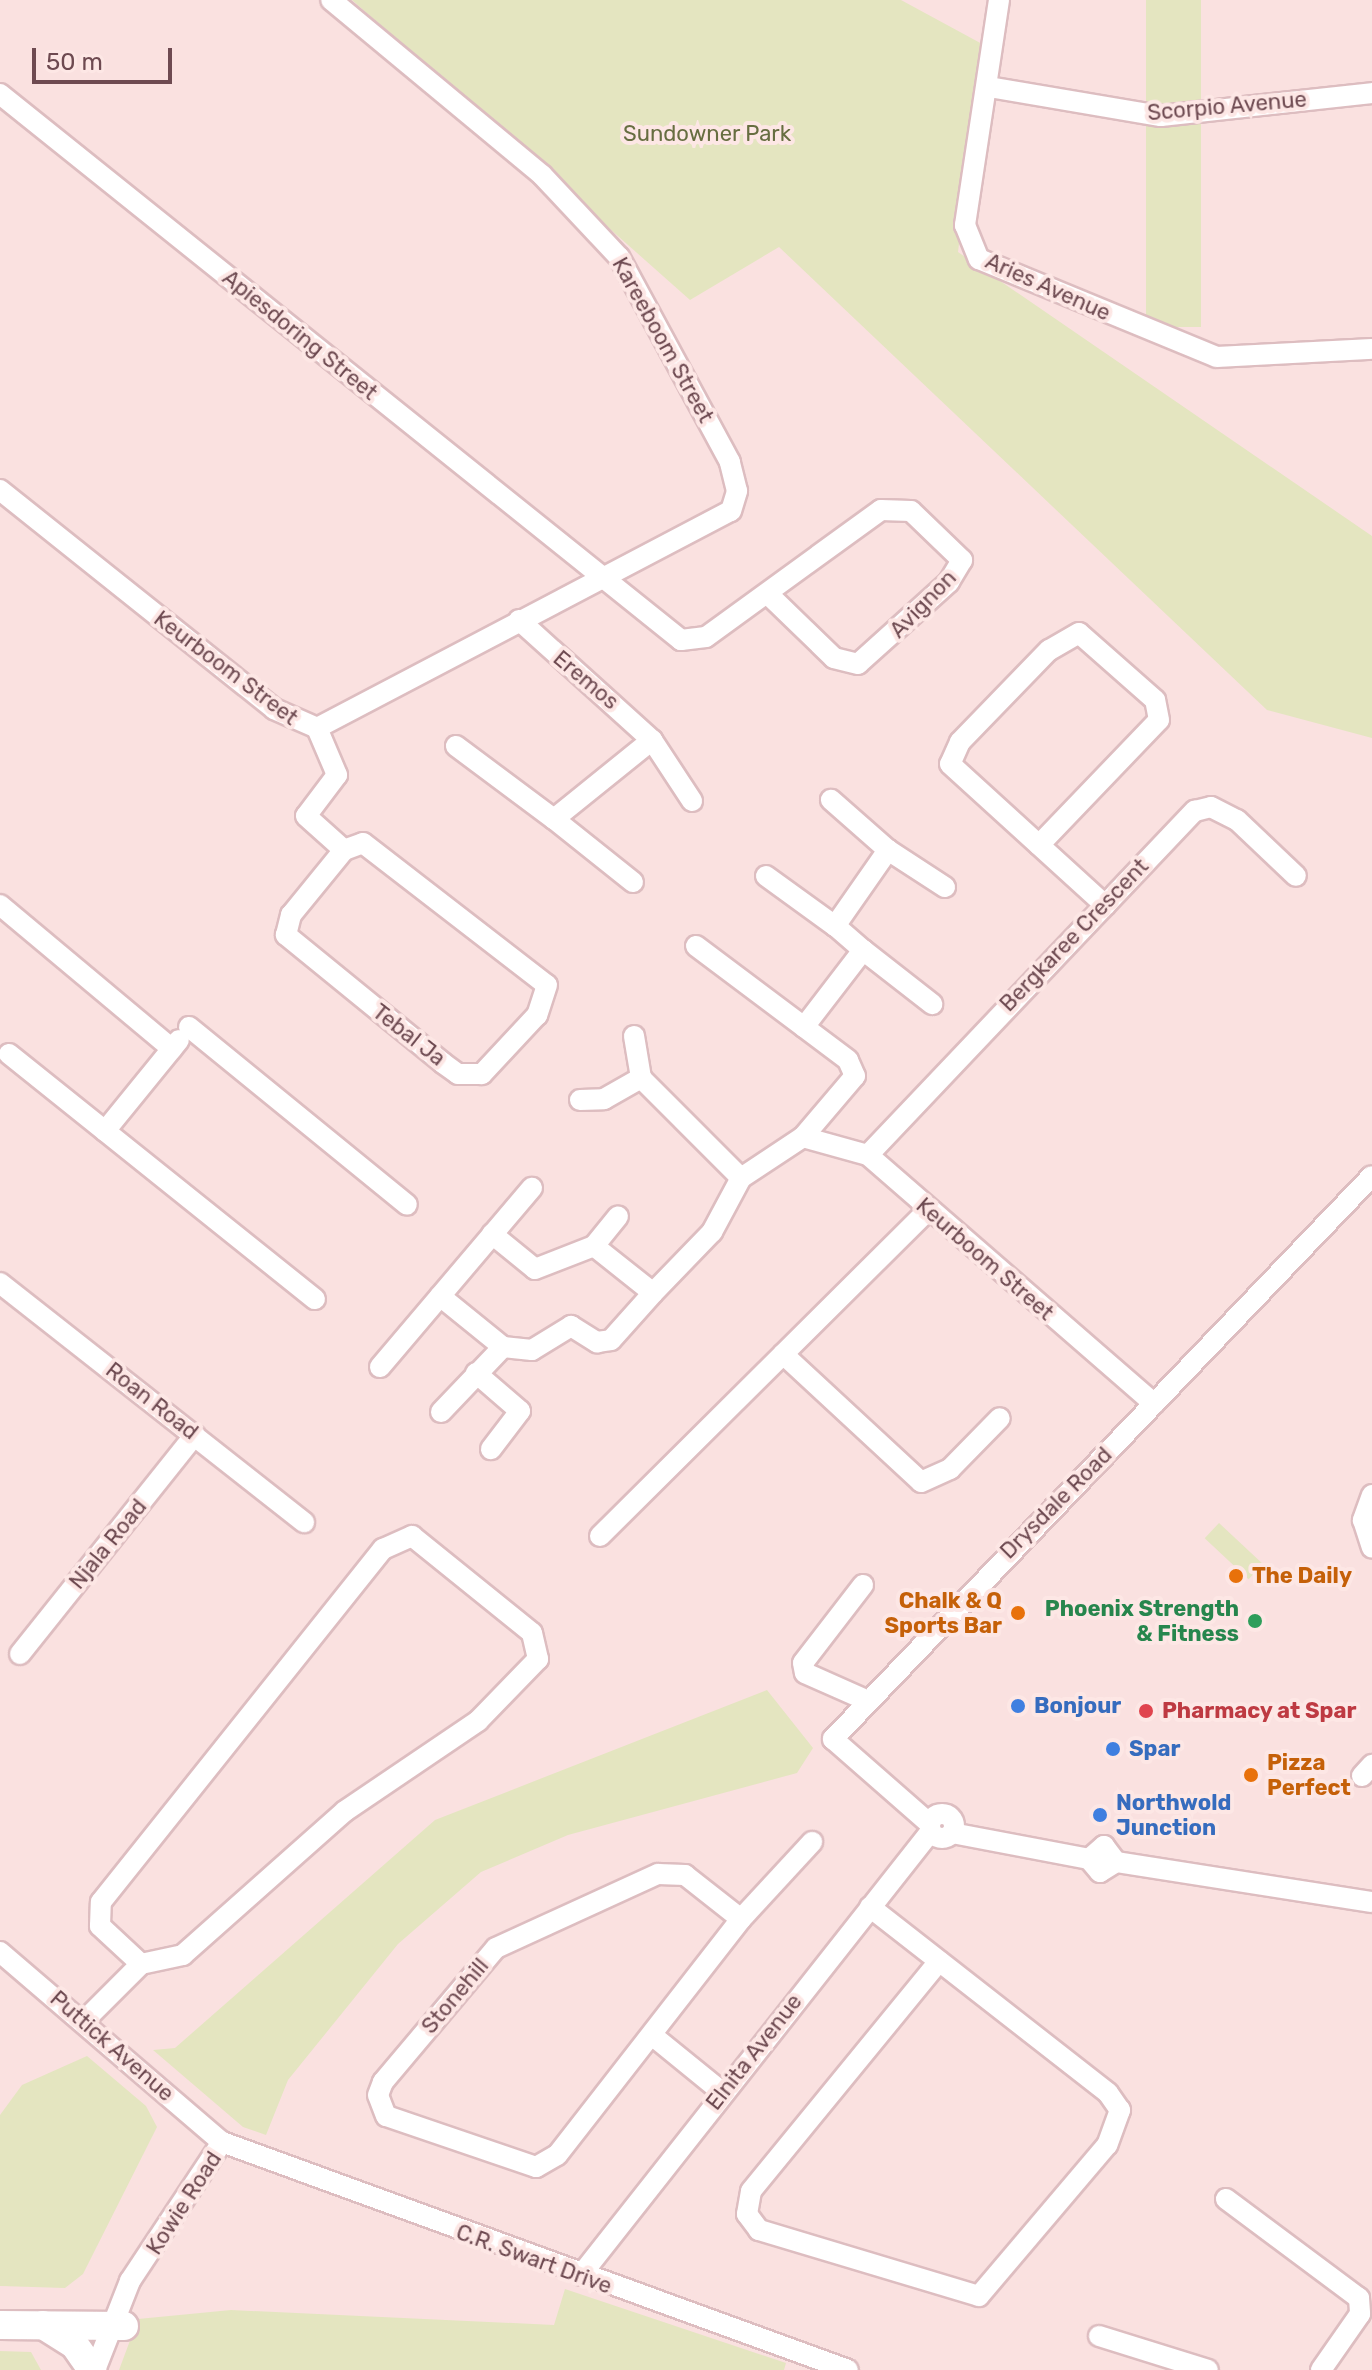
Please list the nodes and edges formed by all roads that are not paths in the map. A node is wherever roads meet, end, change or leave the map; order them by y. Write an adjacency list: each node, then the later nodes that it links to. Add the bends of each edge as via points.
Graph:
1 (331, 0): 8 (street, Kareeboom Street, via 451,94 591,224 635,285 730,462 737,491 731,511)
2 (999, 0): 3 (street, Aries Avenue)
3 (989, 87): 4 (street, Scorpio Avenue, via 1161,116); 6 (street, Aries Avenue, via 965,225 979,259 1217,357)
4 (1372, 93)
5 (0, 94): 8 (street, Apiesdoring Street)
6 (1372, 349)
7 (0, 490): 11 (street, Keurboom Street, via 274,709)
8 (599, 576): 9 (street, Avignon, via 656,627 689,642); 10 (street, Keurboom Street)
9 (768, 594): 9 (street, Avignon, via 834,658 858,664 949,582 962,560 911,511 895,507)
10 (519, 620): 11 (street, Keurboom Street); 12 (street, Eremos)
11 (317, 728): 18 (street, via 337,775 306,816)
12 (652, 740): 15 (street, Eremos); 16 (street)
13 (456, 746): 16 (street)
14 (831, 800): 19 (street)
15 (692, 801)
16 (554, 819): 22 (street)
17 (1039, 845): 17 (street, via 1159,720 1155,700 1079,633 1049,650 950,758 963,780); 25 (street)
18 (344, 850): 18 (street, Tebal Ja, via 357,843 383,851 544,980 545,1004 482,1074 458,1074 286,935 291,915)
19 (888, 850): 23 (street); 26 (street)
20 (766, 876): 26 (street)
21 (1296, 876): 25 (street, Bergkaree Crescent, via 1237,820 1211,807 1184,818)
22 (633, 882)
23 (945, 887)
24 (0, 905): 32 (street)
25 (1105, 905): 38 (street, Bergkaree Crescent)
26 (835, 926): 28 (street)
27 (696, 946): 30 (street)
28 (863, 950): 29 (street); 30 (street)
29 (932, 1004)
30 (804, 1027): 37 (street, via 856,1073)
31 (634, 1036): 34 (street)
32 (172, 1049): 36 (street); 42 (street, via 191,1024)
33 (9, 1054): 36 (street)
34 (641, 1078): 35 (street, via 604,1099); 40 (street)
35 (580, 1100)
36 (105, 1131): 50 (street)
37 (803, 1137): 38 (street, Keurboom Street); 40 (street)
38 (868, 1155): 43 (street, Keurboom Street)
39 (1372, 1176): 55 (street, Drysdale Road)
40 (741, 1178): 48 (street, via 712,1232)
41 (532, 1188): 45 (street)
42 (407, 1205)
43 (928, 1210): 52 (street); 55 (street, Keurboom Street)
44 (618, 1216): 46 (street)
45 (492, 1234): 46 (street, via 535,1269); 49 (street)
46 (594, 1246): 48 (street)
47 (0, 1283): 58 (street, Roan Road)
48 (653, 1293): 51 (street, via 605,1342 576,1326 539,1348)
49 (440, 1296): 51 (street); 53 (street)
50 (315, 1299)
51 (503, 1347): 54 (street)
52 (783, 1354): 57 (street, via 921,1482 950,1469); 62 (street)
53 (380, 1367)
54 (476, 1373): 56 (street); 59 (street, via 520,1411)
55 (1154, 1404): 66 (street, Drysdale Road)
56 (441, 1412)
57 (1000, 1418)
58 (195, 1435): 61 (street, Roan Road); 65 (street, Njala Road)
59 (491, 1449)
60 (1372, 1495): 63 (street, via 1363,1520)
61 (304, 1522)
62 (600, 1536)
63 (1372, 1548)
64 (863, 1585): 66 (street, via 803,1663 805,1673)
65 (20, 1654)
66 (866, 1700): 67 (street, Drysdale Road, via 833,1739)
67 (930, 1828): 69 (street, via 941,1838 952,1833 1089,1859 1100,1872 1116,1862); 70 (street, Elnita Avenue)
68 (812, 1842): 71 (street)
69 (1372, 1902)
70 (870, 1907): 73 (street); 77 (street, Elnita Avenue)
71 (741, 1919): 76 (street, Stonehill); 76 (street, Stonehill, via 685,1875 658,1874 518,1935 477,1968 383,2082 379,2107 392,2120 536,2167 562,2149)
72 (0, 1952): 75 (street, Puttick Avenue)
73 (939, 1961): 73 (street, via 1108,2093 1120,2110 1107,2145 979,2296 759,2230 747,2214 751,2191)
74 (141, 1964): 74 (street, via 183,1955 345,1811 496,1706 538,1659 532,1633 412,1536 392,1541 101,1902 100,1926); 75 (street)
75 (85, 2020): 78 (street, Puttick Avenue)
76 (653, 2036): 77 (street)
77 (722, 2092): 80 (street, Elnita Avenue)
78 (222, 2142): 80 (street, C.R. Swart Drive); 83 (street, Kowie Road, via 145,2264)
79 (1226, 2199): 89 (street, via 1359,2298 1360,2314)
80 (581, 2275): 87 (street, C.R. Swart Drive)
81 (0, 2325): 82 (street)
82 (43, 2325): 83 (street); 85 (street, via 74,2344)
83 (117, 2325): 85 (street, Kowie Road); 86 (street, Kowie Road)
84 (1099, 2336): 88 (street)
85 (94, 2370)
86 (107, 2370)
87 (848, 2370)
88 (1208, 2370)
89 (1321, 2370)

